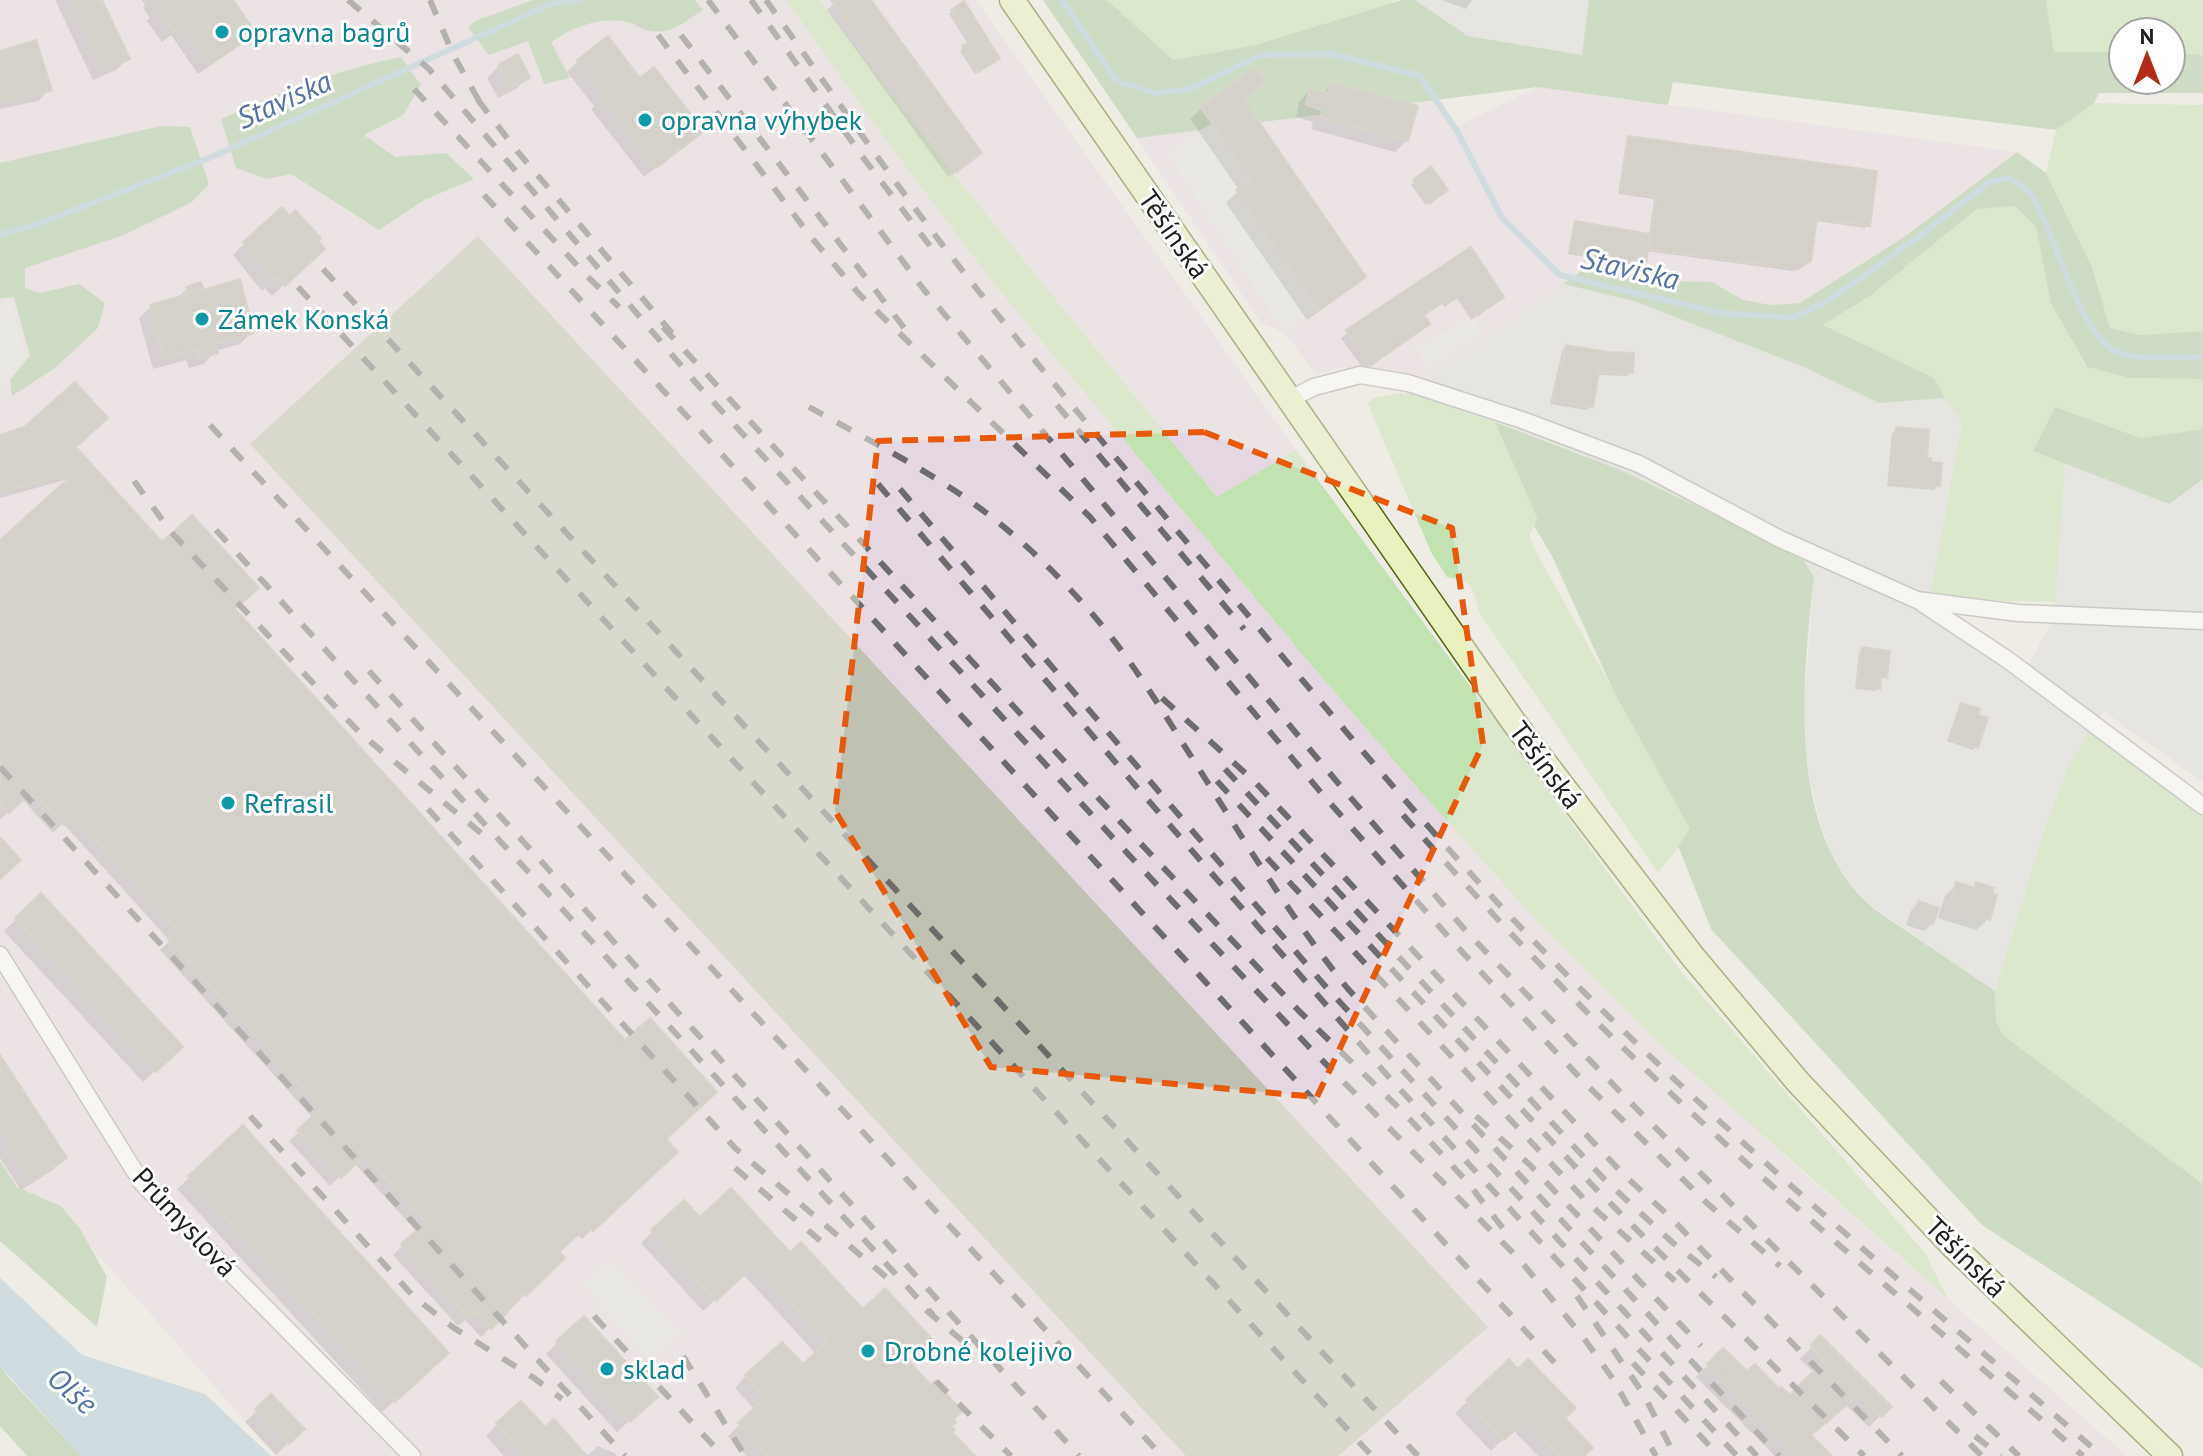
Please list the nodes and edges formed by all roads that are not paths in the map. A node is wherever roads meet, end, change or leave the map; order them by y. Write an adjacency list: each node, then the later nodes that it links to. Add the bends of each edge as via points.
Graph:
1 (1012, 0): 2 (main road, Těšínská)
2 (1288, 400): 3 (street, via 1360,375 1408,383 1639,464 1780,539); 8 (main road, Těšínská, via 1541,759 1693,957 1798,1082 1953,1246)
3 (1917, 600): 4 (street, via 2018,613); 5 (street, via 2008,660)
4 (2203, 621)
5 (2203, 806)
6 (0, 955): 7 (street, Průmyslová, via 142,1183)
7 (412, 1456)
8 (2170, 1456)

